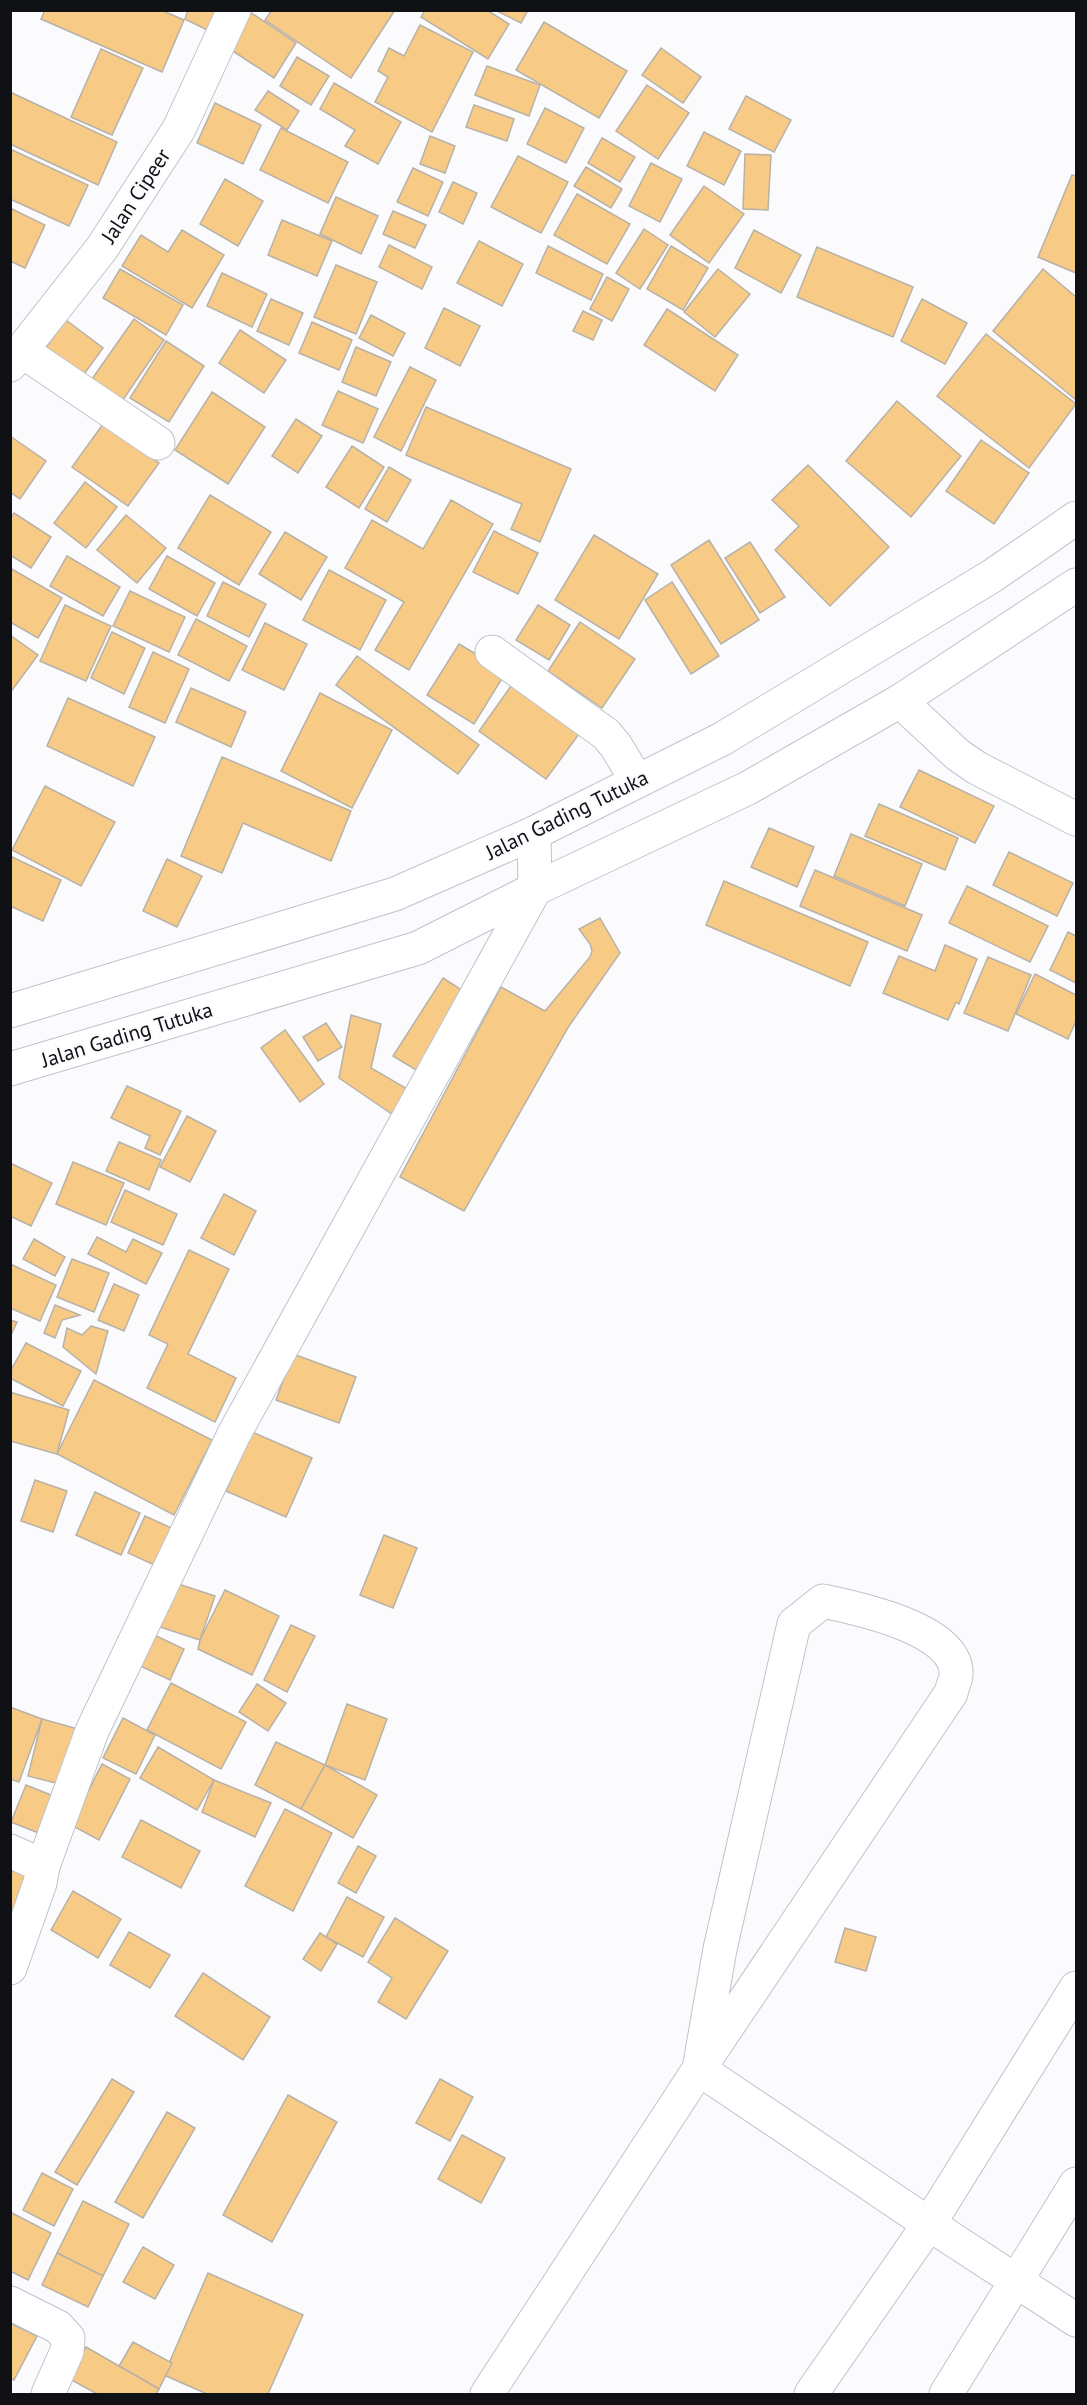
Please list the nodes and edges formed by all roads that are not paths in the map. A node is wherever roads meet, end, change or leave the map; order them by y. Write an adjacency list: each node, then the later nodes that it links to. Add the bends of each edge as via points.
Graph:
1 (234, 10): 2 (street, Jalan Cipeer, via 179,129 102,248)
2 (16, 358): 3 (street)
3 (158, 443)
4 (1077, 518): 8 (street, Jalan Gading Tutuka, via 992,576 722,739)
5 (1077, 585): 7 (street, Jalan Gading Tutuka)
6 (492, 652): 8 (street, via 606,734)
7 (900, 701): 9 (street, via 977,768); 11 (street, Jalan Gading Tutuka, via 748,788)
8 (637, 781): 10 (street, Jalan Gading Tutuka)
9 (1077, 819)
10 (534, 833): 11 (street); 12 (street, Jalan Gading Tutuka, via 395,894)
11 (535, 889): 13 (street, Jalan Gading Tutuka, via 418,948); 15 (street, via 234,1434 92,1731)
12 (10, 1011)
13 (10, 1069)
14 (10, 1851): 15 (street)
15 (43, 1866): 16 (street)
16 (10, 1968)
17 (1077, 1988): 20 (street)
18 (699, 2069): 18 (street, via 720,1949 794,1624 823,1600 876,1612 931,1636 952,1656 957,1674 951,1692); 20 (street); 25 (street)
19 (1077, 2184): 21 (street)
20 (929, 2224): 21 (street); 26 (street)
21 (1016, 2281): 23 (street); 27 (street)
22 (10, 2303): 24 (street, via 58,2327 68,2338 67,2351)
23 (1077, 2319)
24 (48, 2394)
25 (487, 2394)
26 (811, 2394)
27 (946, 2394)

